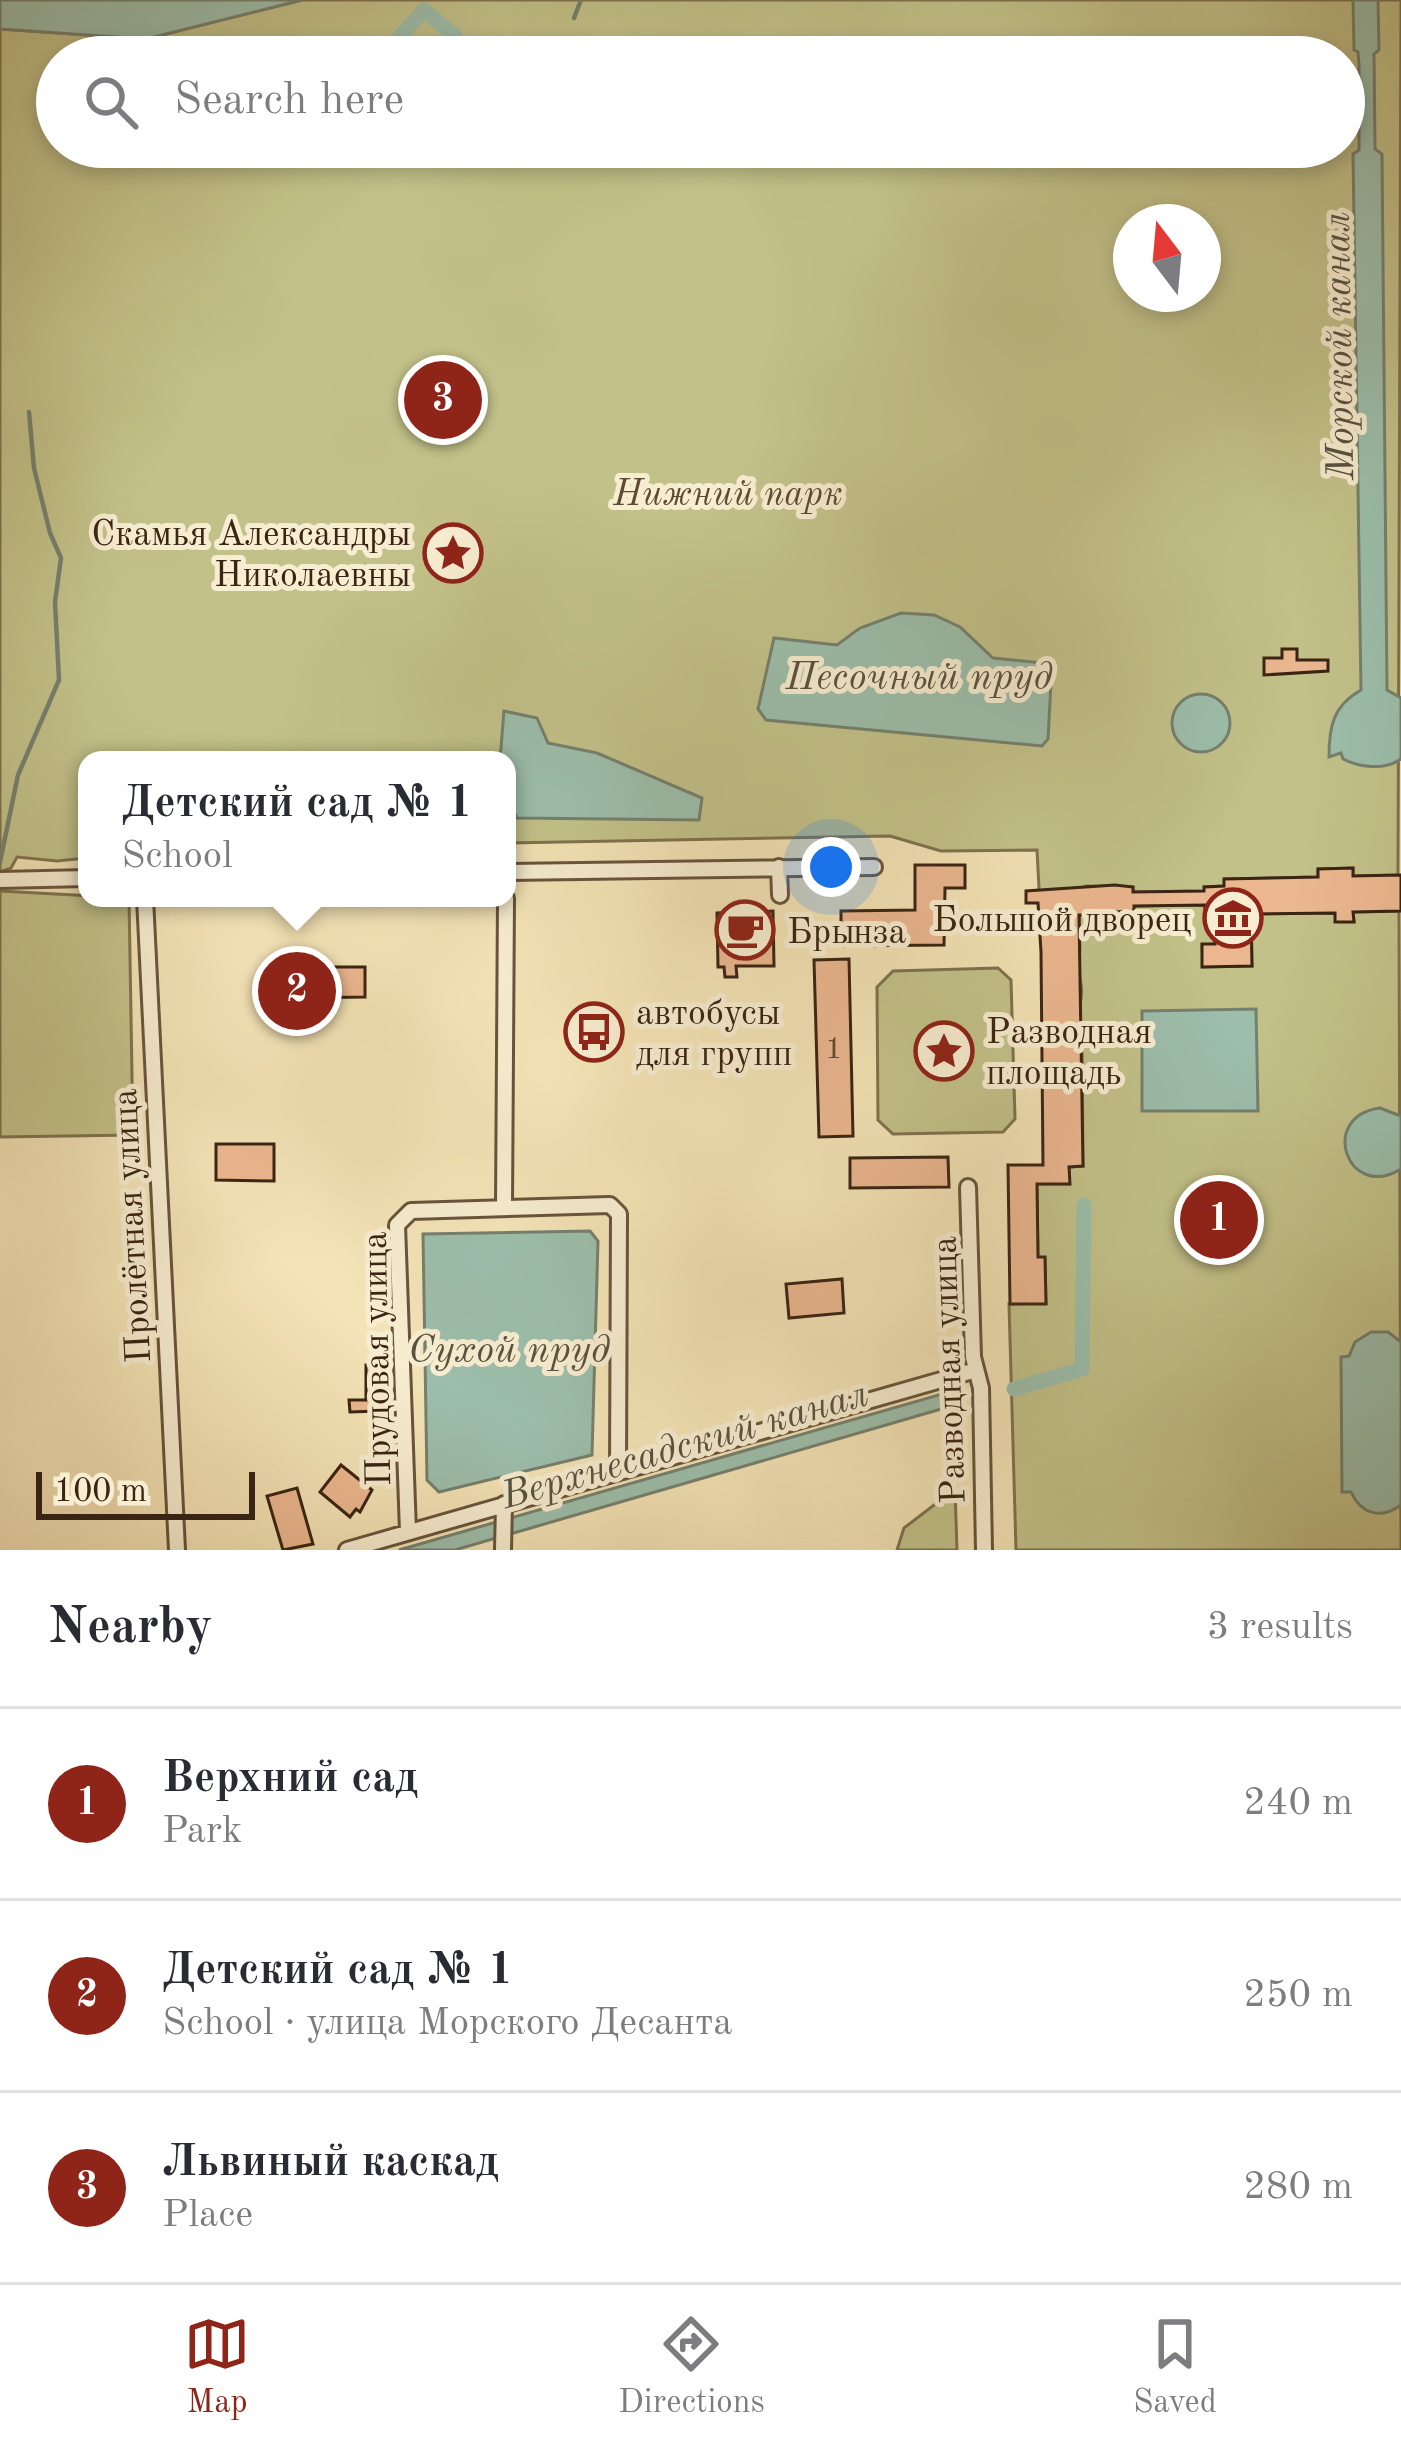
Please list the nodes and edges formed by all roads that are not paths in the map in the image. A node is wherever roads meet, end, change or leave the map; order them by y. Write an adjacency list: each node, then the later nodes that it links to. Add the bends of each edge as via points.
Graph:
1 (779, 867): 2 (street); 3 (street); 6 (street)
2 (874, 867)
3 (516, 872)
4 (78, 878): 5 (street)
5 (0, 880)
6 (780, 896)
7 (145, 907): 16 (street, Пролётная улица)
8 (506, 907): 10 (street)
9 (968, 1187): 11 (street, Разводная улица)
10 (504, 1208): 12 (street, Прудовая улица, via 610,1205 619,1214); 14 (street, Прудовая улица, via 411,1210 397,1225)
11 (976, 1370): 12 (street); 18 (street, Разводная улица)
12 (618, 1472): 13 (street)
13 (504, 1510): 14 (street); 15 (street)
14 (408, 1532): 17 (street)
15 (503, 1546)
16 (177, 1550)
17 (347, 1550)
18 (984, 1550)

